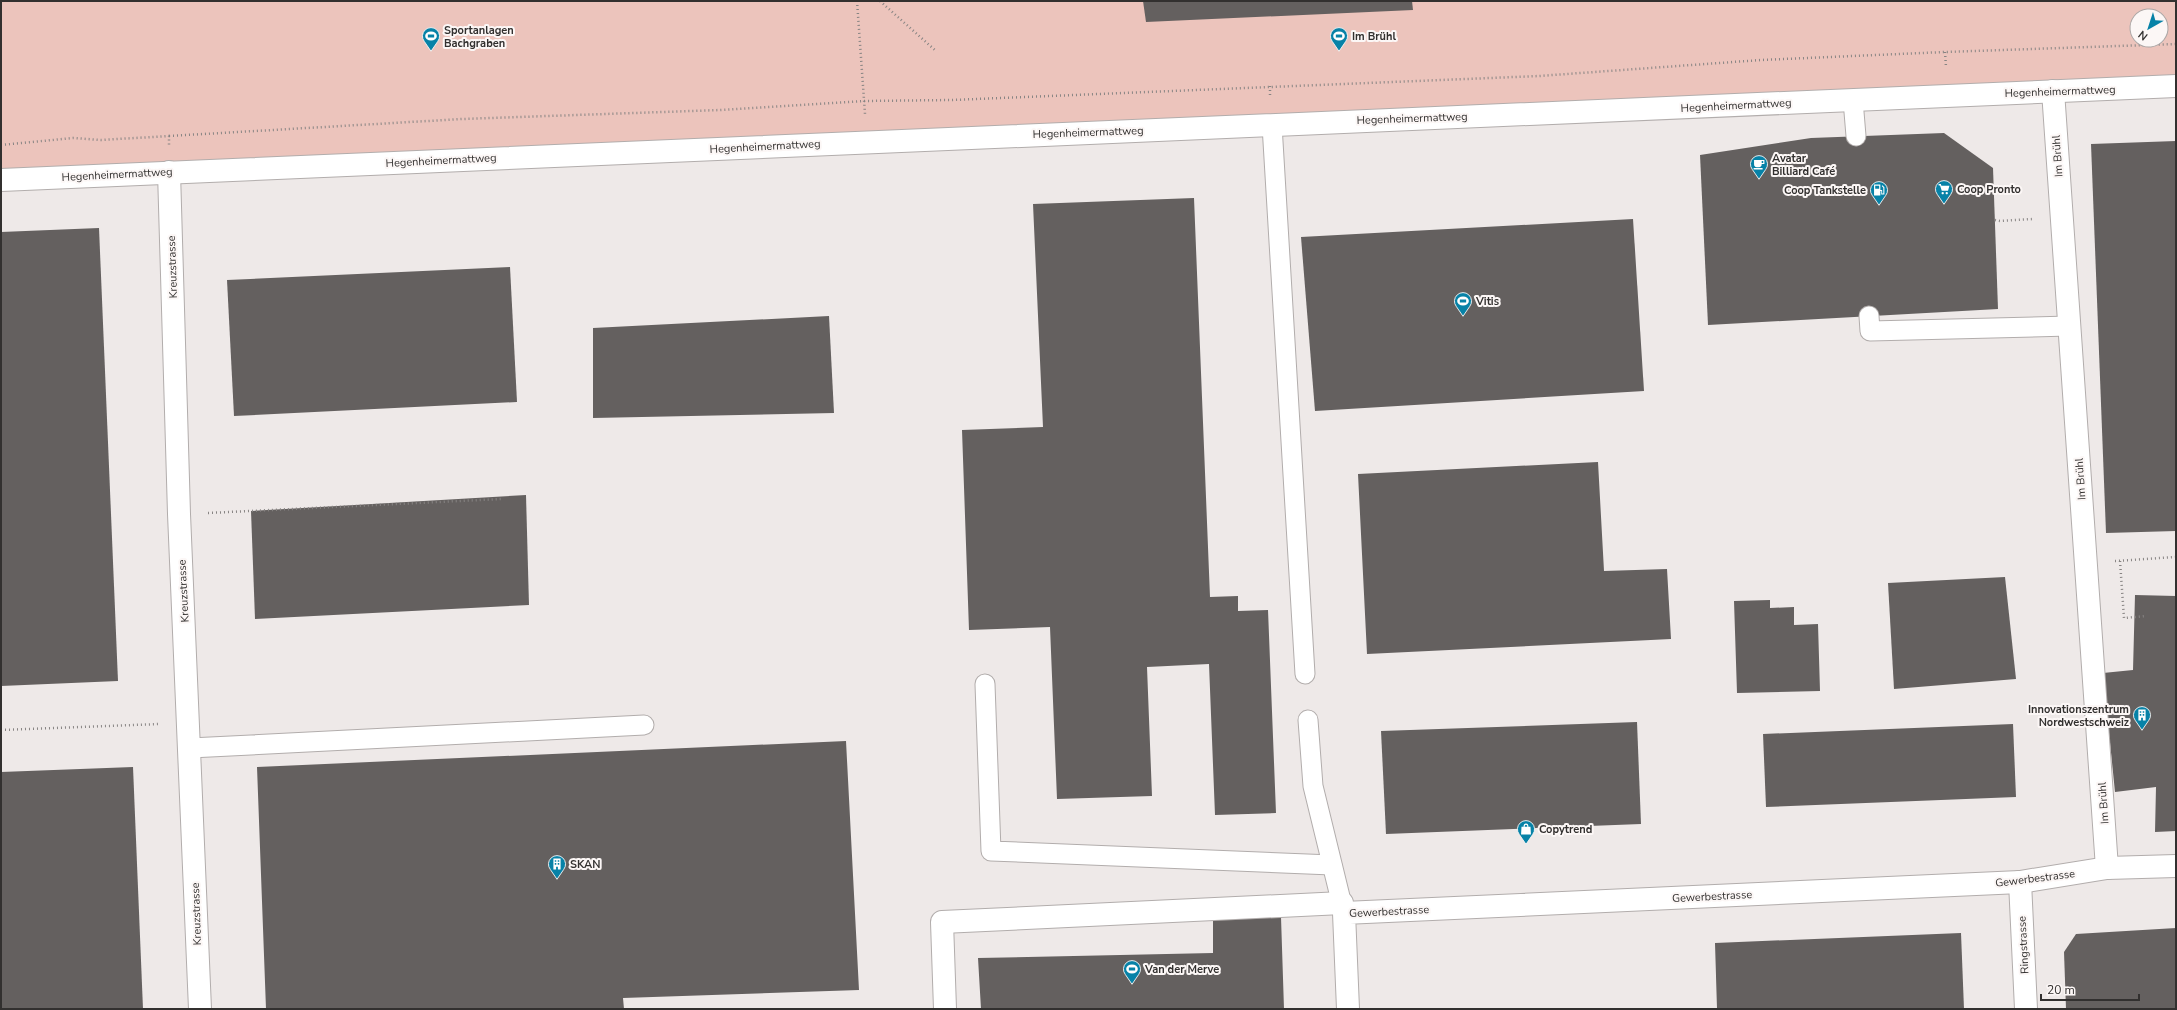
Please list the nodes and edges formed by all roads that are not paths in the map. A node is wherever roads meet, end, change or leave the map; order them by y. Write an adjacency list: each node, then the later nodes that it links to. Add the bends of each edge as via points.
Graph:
1 (2176, 86): 2 (street, Hegenheimermattweg)
2 (2053, 91): 3 (street, Hegenheimermattweg); 9 (street, Im Brühl)
3 (1853, 100): 4 (street, Hegenheimermattweg); 5 (lane)
4 (1272, 125): 6 (street, Hegenheimermattweg); 10 (lane)
5 (1856, 136)
6 (169, 172): 7 (street, Hegenheimermattweg); 14 (street, Kreuzstrasse, via 179,514)
7 (1, 180)
8 (1869, 316): 9 (lane, via 1870,331)
9 (2069, 326): 17 (street, Im Brühl)
10 (1305, 674)
11 (985, 684): 15 (lane, via 991,851)
12 (1308, 720): 15 (lane, via 1313,786)
13 (644, 725): 14 (lane)
14 (190, 748): 20 (street, Kreuzstrasse)
15 (1332, 865): 19 (lane)
16 (2176, 866): 17 (street, Gewerbestrasse)
17 (2107, 868): 18 (street, Gewerbestrasse)
18 (2020, 882): 19 (street, Gewerbestrasse); 23 (street, Ringstrasse)
19 (1343, 908): 21 (street, via 942,922); 22 (street, Gewerbestrasse)
20 (200, 1009)
21 (945, 1009)
22 (1348, 1009)
23 (2026, 1009)

